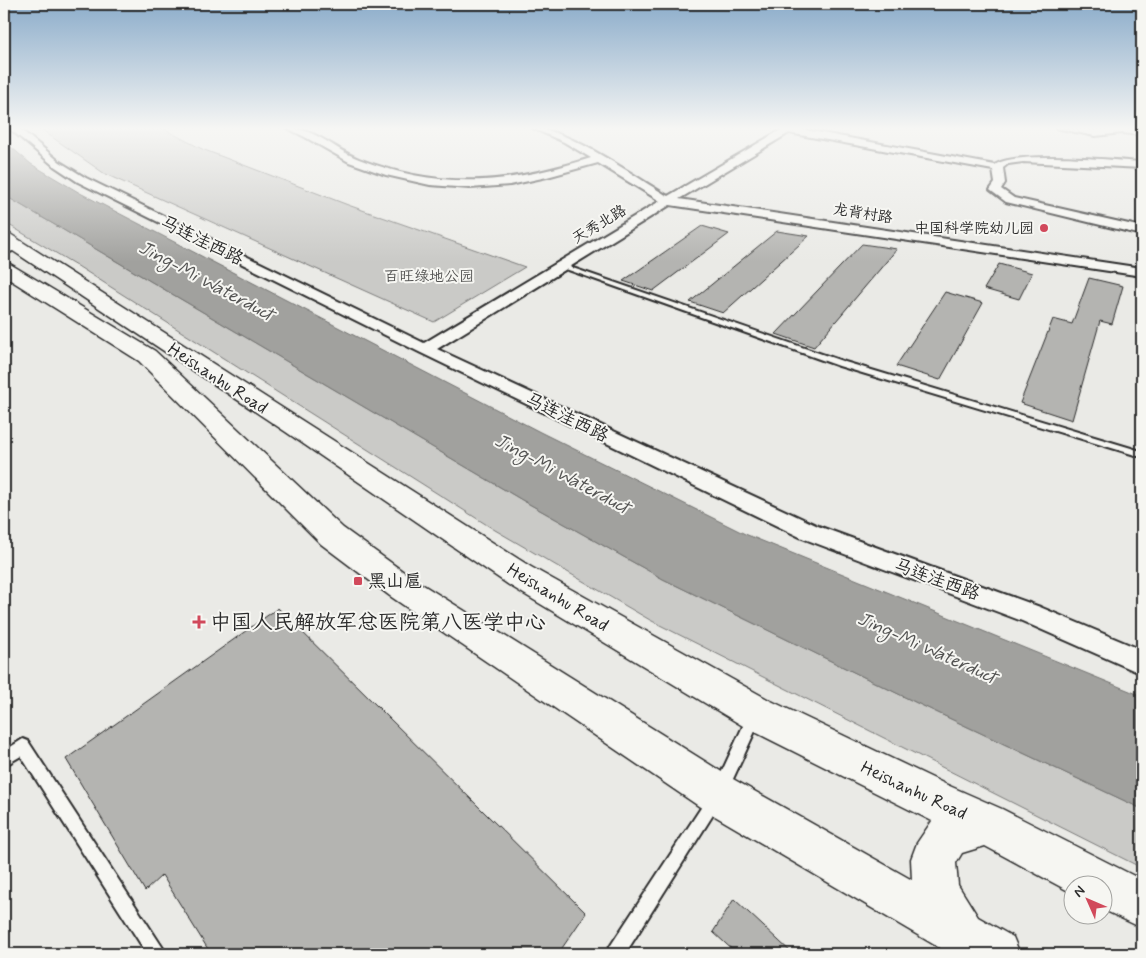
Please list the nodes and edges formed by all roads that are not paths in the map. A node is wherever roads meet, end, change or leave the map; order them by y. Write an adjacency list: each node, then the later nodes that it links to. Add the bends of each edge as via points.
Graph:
1 (71, 173): 12 (street, 马连洼西路)
2 (386, 173): 3 (street, via 454,185 511,182)
3 (553, 173)
4 (622, 173): 7 (street)
5 (715, 173): 7 (street, 天秀北路)
6 (999, 173): 8 (street, via 1000,183 995,190 1010,200)
7 (668, 200): 10 (street, 天秀北路); 11 (street, 龙背村路)
8 (1142, 231)
9 (7, 251): 15 (main road, Heishanhu Road, via 385,485 520,576); 17 (main road, Heishanhu Road, via 147,356 332,536 401,587)
10 (562, 266): 12 (street, 天秀北路); 13 (lane, via 842,364)
11 (1142, 272)
12 (425, 349): 14 (street, 马连洼西路, via 810,532 1031,614)
13 (1138, 453)
14 (1142, 662)
15 (756, 713): 17 (lane); 18 (main road, Heishanhu Road)
16 (4, 759): 21 (lane, via 23,746)
17 (718, 794): 20 (main road, Heishanhu Road); 22 (lane)
18 (987, 824): 19 (main road, Heishanhu Road); 20 (main road, via 948,835 933,859 936,891)
19 (1142, 905)
20 (979, 945)
21 (157, 954)
22 (615, 954)

